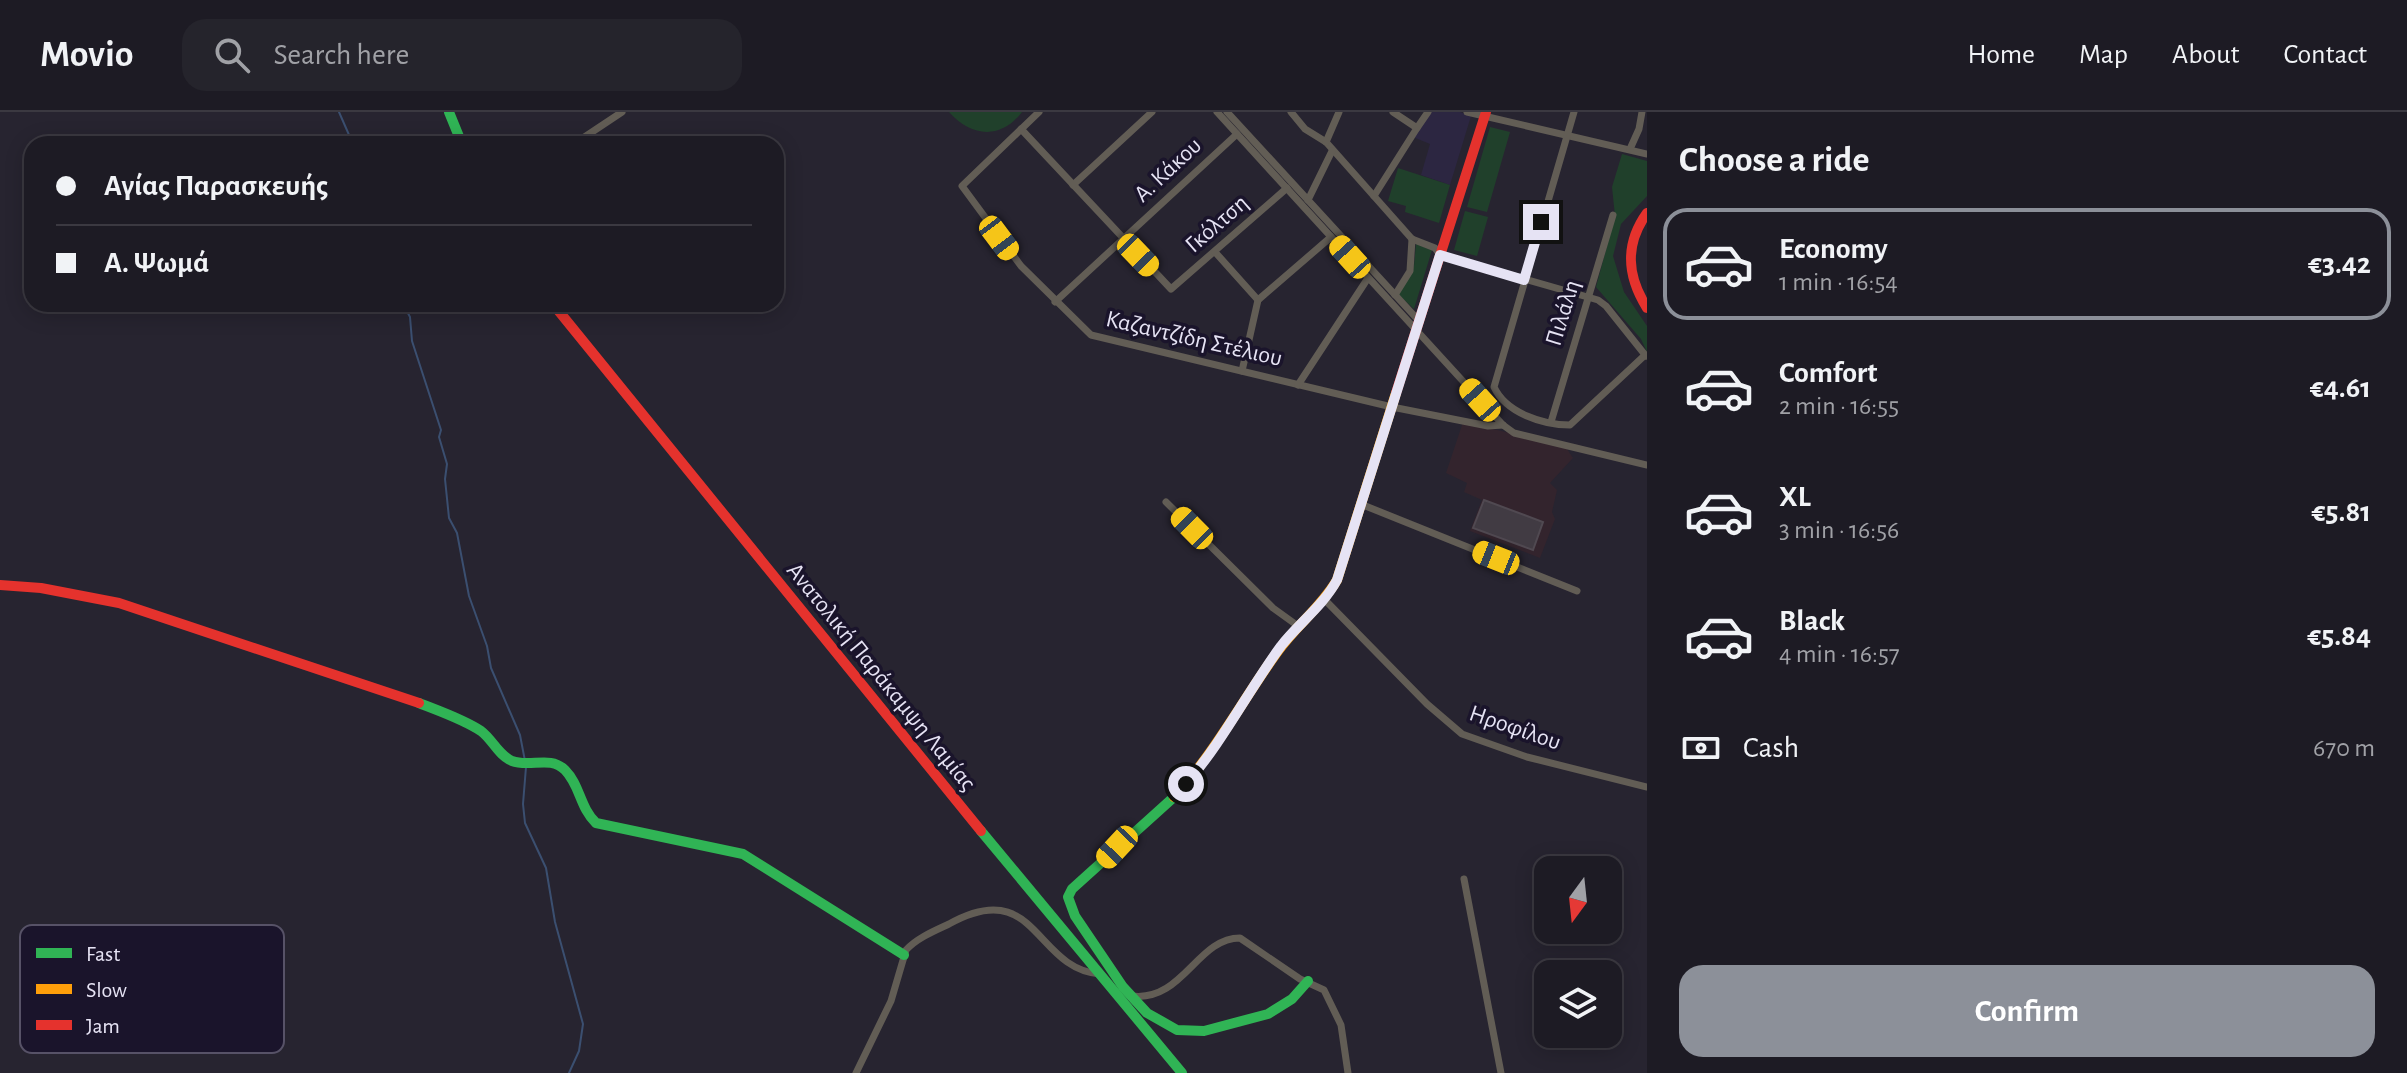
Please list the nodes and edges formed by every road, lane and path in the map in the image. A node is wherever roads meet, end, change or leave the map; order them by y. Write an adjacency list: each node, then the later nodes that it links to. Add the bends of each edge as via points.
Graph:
1 (449, 112): 19 (street)
2 (622, 112): 20 (street)
3 (1039, 112): 16 (street)
4 (1152, 112): 25 (street)
5 (1217, 112): 17 (street)
6 (1227, 112): 28 (street)
7 (1291, 112): 21 (street)
8 (1339, 112): 21 (street)
9 (1393, 112): 15 (street)
10 (1428, 112): 15 (street)
11 (1467, 112): 14 (street)
12 (1574, 112): 18 (street)
13 (1642, 112): 22 (street)
14 (1485, 115): 18 (street); 35 (street)
15 (1417, 128): 27 (street)
16 (1021, 129): 25 (street); 41 (street, Καζαντζίδη Στέλιου, via 964,181 963,191)
17 (1237, 134): 26 (street); 32 (street, Α. Κάκου)
18 (1567, 135): 22 (street); 37 (street)
19 (459, 136)
20 (586, 136)
21 (1326, 142): 23 (street)
22 (1630, 149): 24 (street)
23 (1332, 151): 27 (street); 28 (street)
24 (1645, 152)
25 (1073, 185): 32 (street)
26 (1287, 188): 31 (street); 34 (street, Γκόλτση)
27 (1374, 196): 33 (street)
28 (1308, 200): 38 (street)
29 (1647, 213): 42 (street, via 1633,235 1629,267)
30 (1613, 215): 39 (street, Πιλάλη)
31 (1331, 237): 36 (street); 40 (street)
32 (1123, 239): 34 (street, Γκόλτση, via 1173,289); 41 (street, Α. Κάκου)
33 (1412, 239): 35 (street); 38 (street, via 1410,271)
34 (1215, 252): 40 (street)
35 (1440, 255): 37 (street); 44 (street)
36 (1368, 278): 44 (street); 47 (street)
37 (1524, 280): 39 (street); 49 (street, via 1494,387 1518,412)
38 (1395, 295): 44 (street)
39 (1588, 298): 45 (street, via 1606,306); 49 (street, Πιλάλη)
40 (1258, 300): 46 (street)
41 (1055, 302): 46 (street, Καζαντζίδη Στέλιου, via 1091,335)
42 (1647, 308)
43 (559, 312): 61 (street, Ανατολική Παράκαμψη Λαμίας)
44 (1418, 326): 48 (street); 50 (street)
45 (1646, 357): 49 (street, via 1576,422)
46 (1242, 371): 47 (street, Καζαντζίδη Στέλιου)
47 (1298, 385): 48 (street, Καζαντζίδη Στέλιου)
48 (1392, 407): 50 (street, Καζαντζίδη Στέλιου); 53 (street)
49 (1551, 422)
50 (1503, 425): 51 (street, via 1514,433)
51 (1647, 465)
52 (1166, 502): 57 (street)
53 (1363, 505): 55 (street); 56 (street, via 1343,568)
54 (0, 585): 60 (street, via 69,591 149,609 413,700 481,731 511,761 561,766 596,823 743,854)
55 (1577, 591)
56 (1325, 600): 57 (street); 58 (street, Ηροφίλου, via 1462,734 1527,757)
57 (1298, 626): 63 (street, via 1195,774 1069,893 1074,914)
58 (1647, 787)
59 (1464, 879): 67 (street)
60 (904, 955): 61 (street, via 964,915 1005,912 1023,918 1074,967); 64 (street, via 891,1001)
61 (1100, 974): 63 (street, Ανατολική Παράκαμψη Λαμίας)
62 (1308, 981): 63 (street, via 1271,1015 1193,1032 1152,1018); 63 (street, via 1234,938 1217,944 1155,995); 66 (street, via 1322,988 1338,1018)
63 (1128, 996): 65 (street, Ανατολική Παράκαμψη Λαμίας)
64 (856, 1073)
65 (1182, 1073)
66 (1348, 1073)
67 (1501, 1073)

